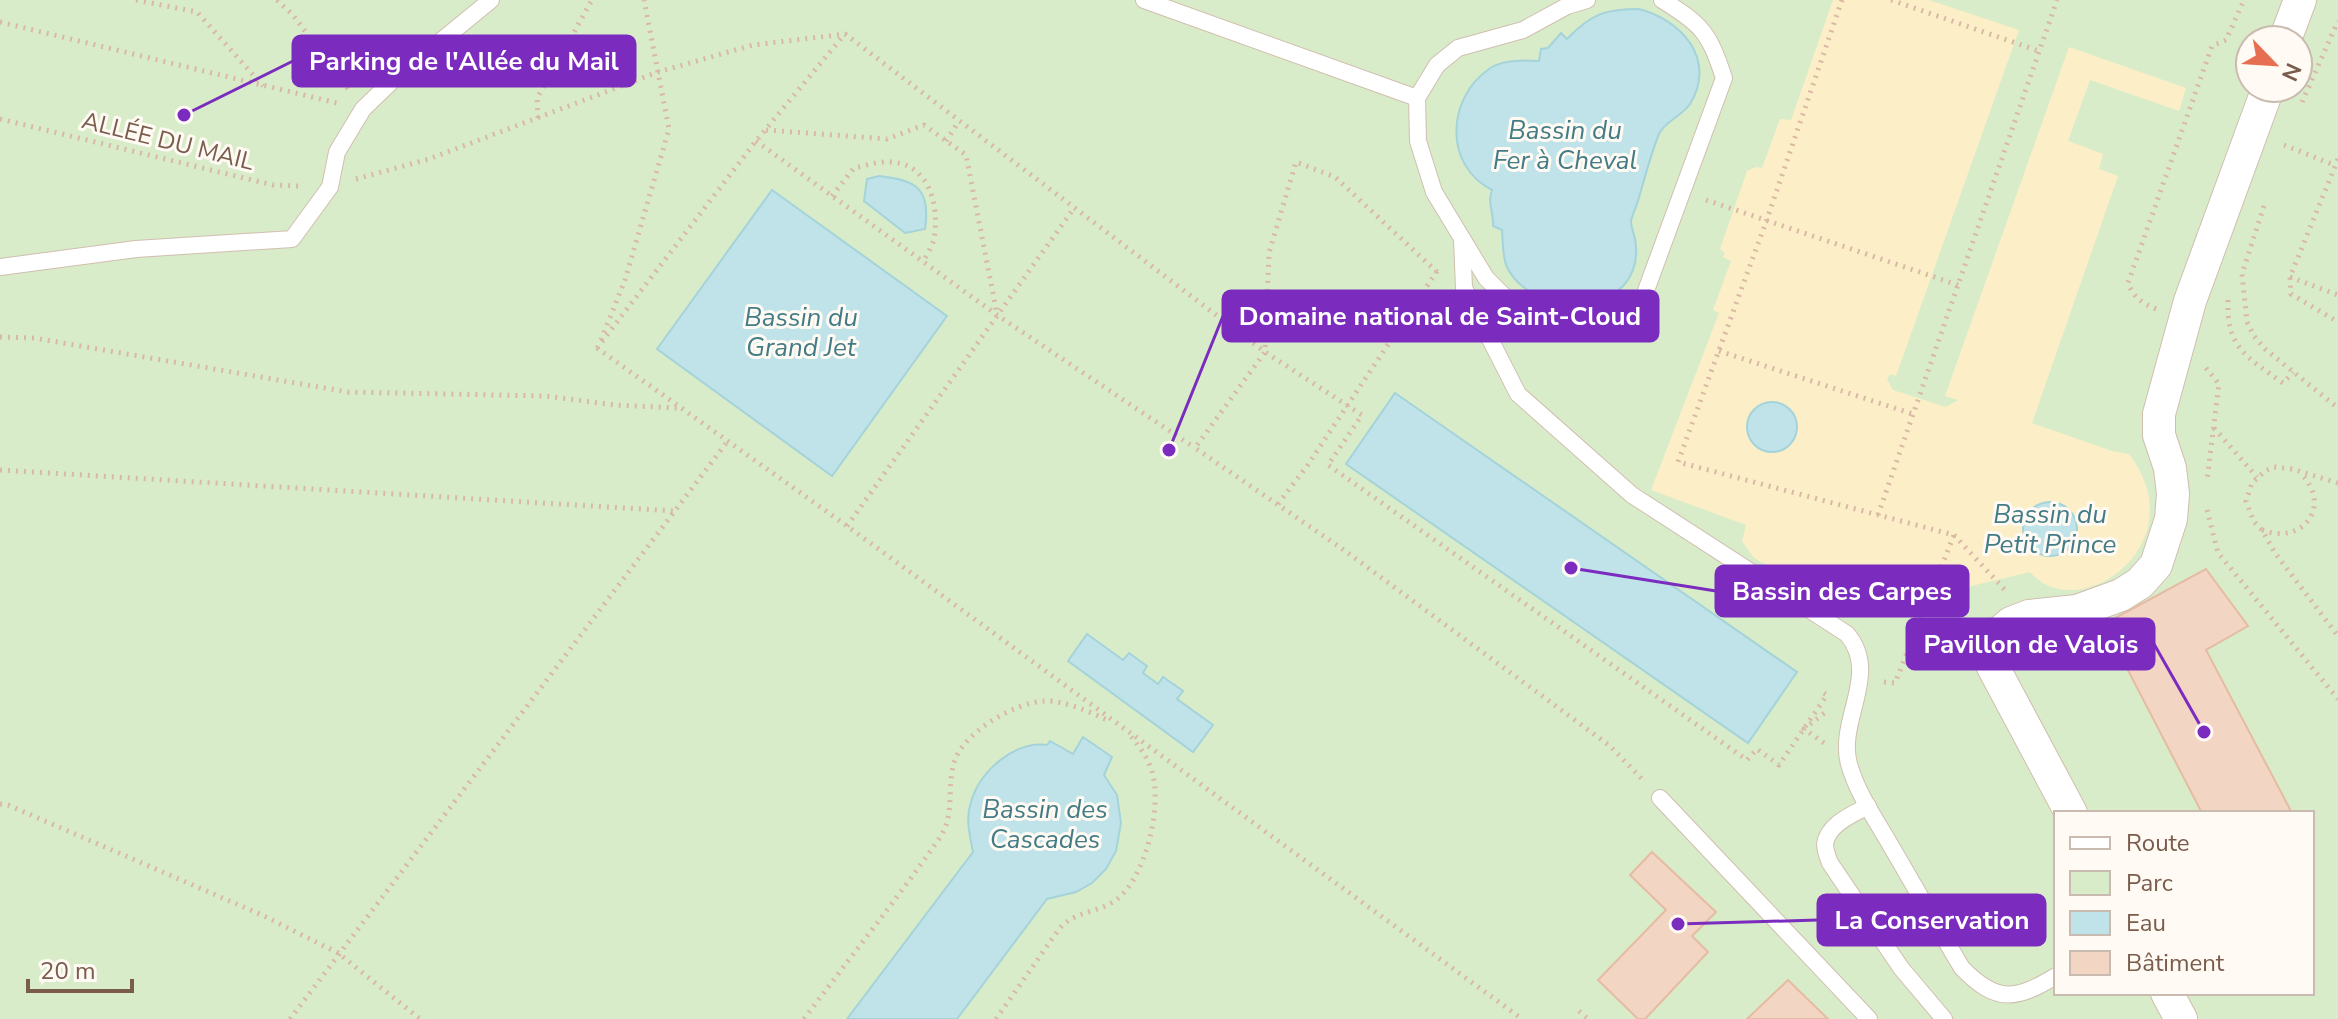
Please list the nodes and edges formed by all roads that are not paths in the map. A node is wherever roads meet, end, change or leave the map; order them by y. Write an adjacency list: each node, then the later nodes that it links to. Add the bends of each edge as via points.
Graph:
1 (491, 0): 10 (lane, via 363,109 337,152 330,187 292,239 136,249)
2 (1144, 0): 7 (lane)
3 (1587, 0): 7 (lane, via 1523,30 1458,48 1437,65)
4 (1662, 0): 9 (lane, via 1695,20 1713,43 1724,78 1644,296 1601,320 1573,325 1517,309 1486,278)
5 (2300, 0): 6 (street)
6 (2291, 24)
7 (1417, 98): 9 (lane, via 1418,141 1426,167 1434,192)
8 (2262, 104): 13 (street, via 2190,301 2159,414 2173,494 2156,565 2121,595 2077,611 2029,616 1993,638 1992,665)
9 (1462, 239): 12 (lane, via 1464,288 1518,394 1632,495 1855,644 1860,688 1848,762)
10 (0, 267)
11 (1660, 798): 16 (lane)
12 (1868, 806): 14 (lane, via 1975,982 2011,996 2029,993); 17 (lane, via 1832,830 1825,844 1830,863 1901,968)
13 (2070, 811)
14 (2054, 977)
15 (2168, 995): 18 (street)
16 (1869, 1019)
17 (1944, 1019)
18 (2181, 1019)

